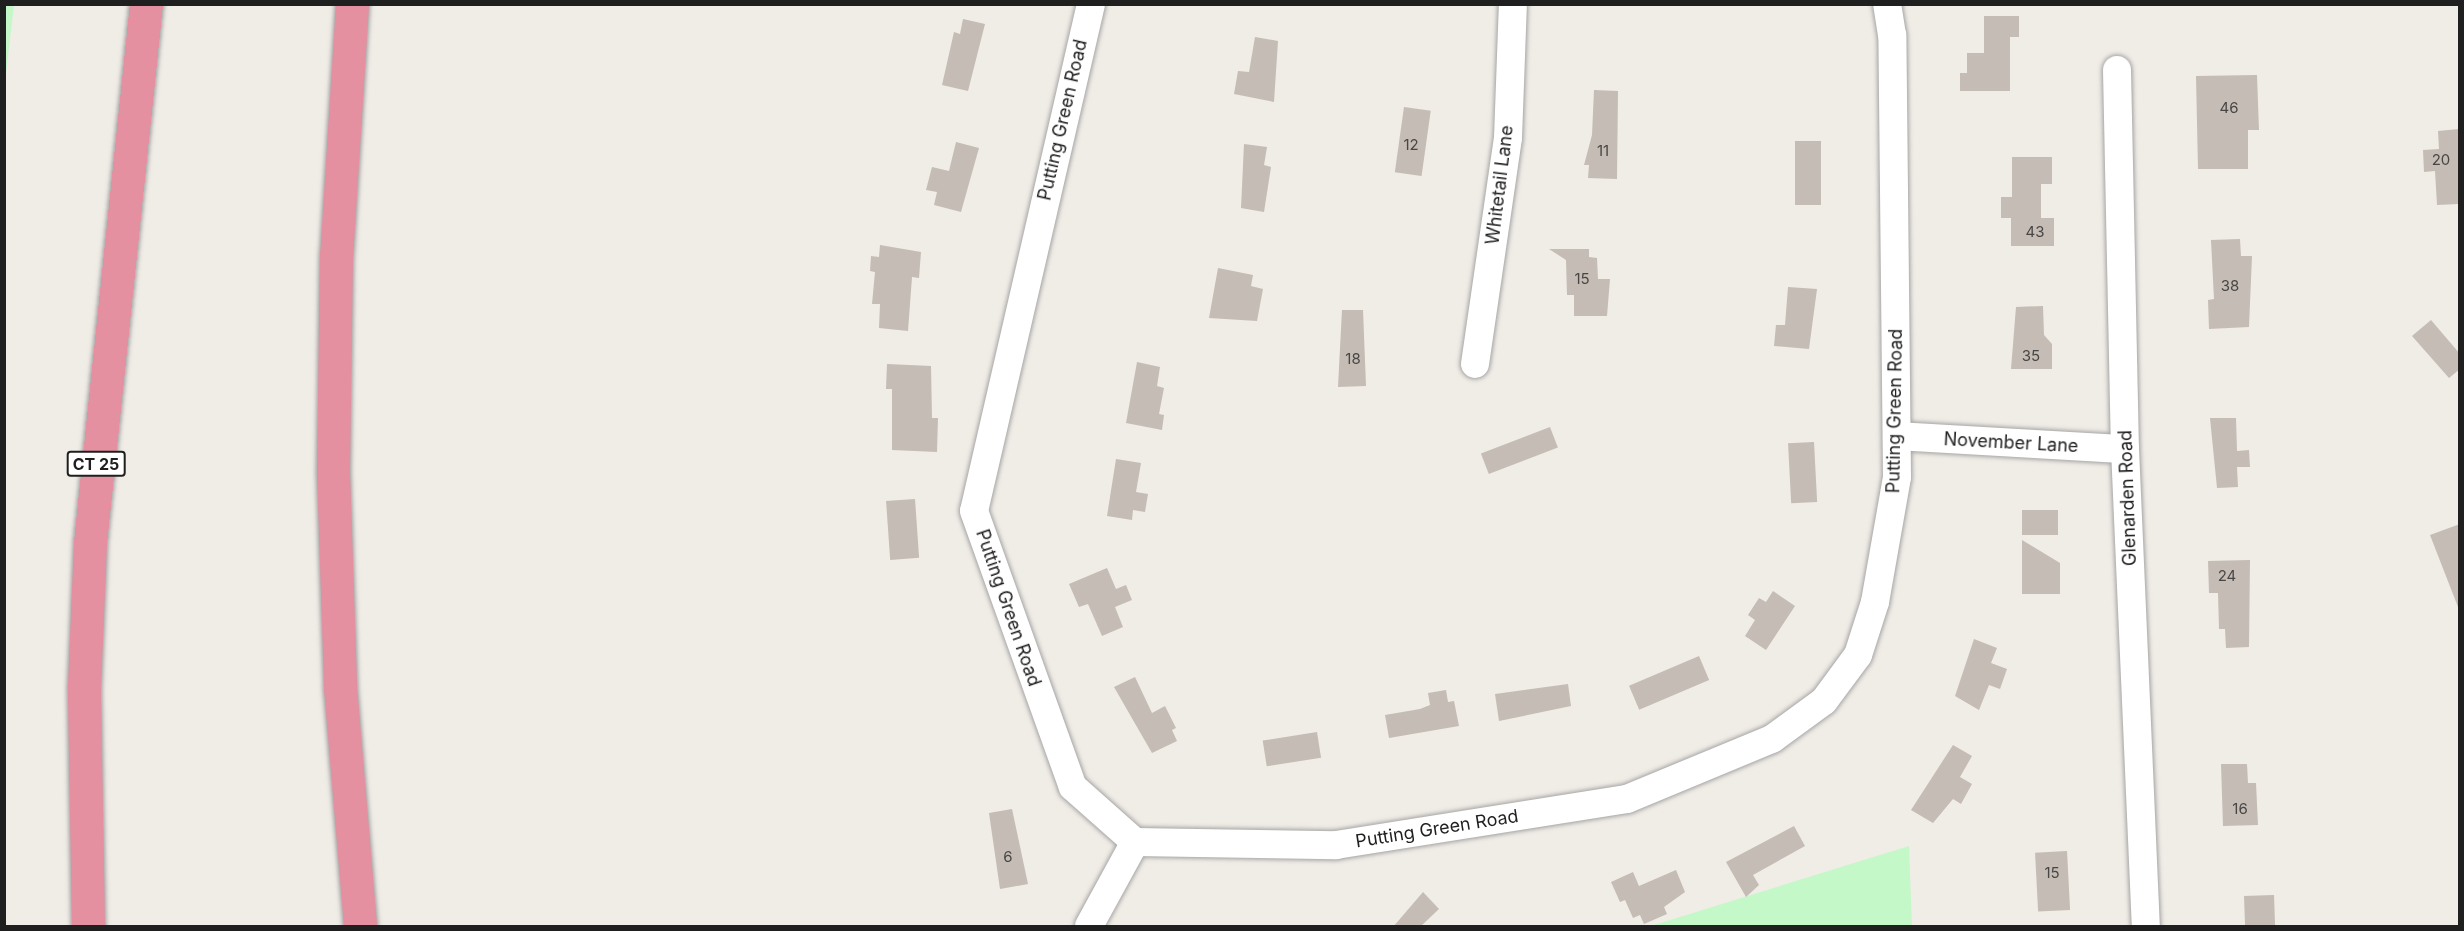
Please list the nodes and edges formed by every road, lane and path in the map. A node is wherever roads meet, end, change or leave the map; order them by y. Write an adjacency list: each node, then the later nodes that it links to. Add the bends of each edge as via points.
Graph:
1 (146, 4): 11 (highway, CT 25, via 91,531 84,686)
2 (352, 4): 12 (highway, via 336,255 333,472 340,687)
3 (1091, 4): 10 (street, Putting Green Road, via 974,511 1073,787)
4 (1513, 4): 7 (street, Whitetail Lane, via 1508,138)
5 (1887, 4): 8 (street, Putting Green Road, via 1892,35)
6 (2117, 70): 9 (street, Glenarden Road)
7 (1475, 364)
8 (1897, 436): 9 (street, November Lane); 10 (street, Putting Green Road, via 1897,477 1886,548 1858,655 1824,701 1772,739 1627,799 1442,825 1391,839 1336,845)
9 (2125, 449): 14 (street, Glenarden Road)
10 (1135, 842): 13 (street)
11 (88, 927)
12 (360, 927)
13 (1089, 927)
14 (2146, 927)

